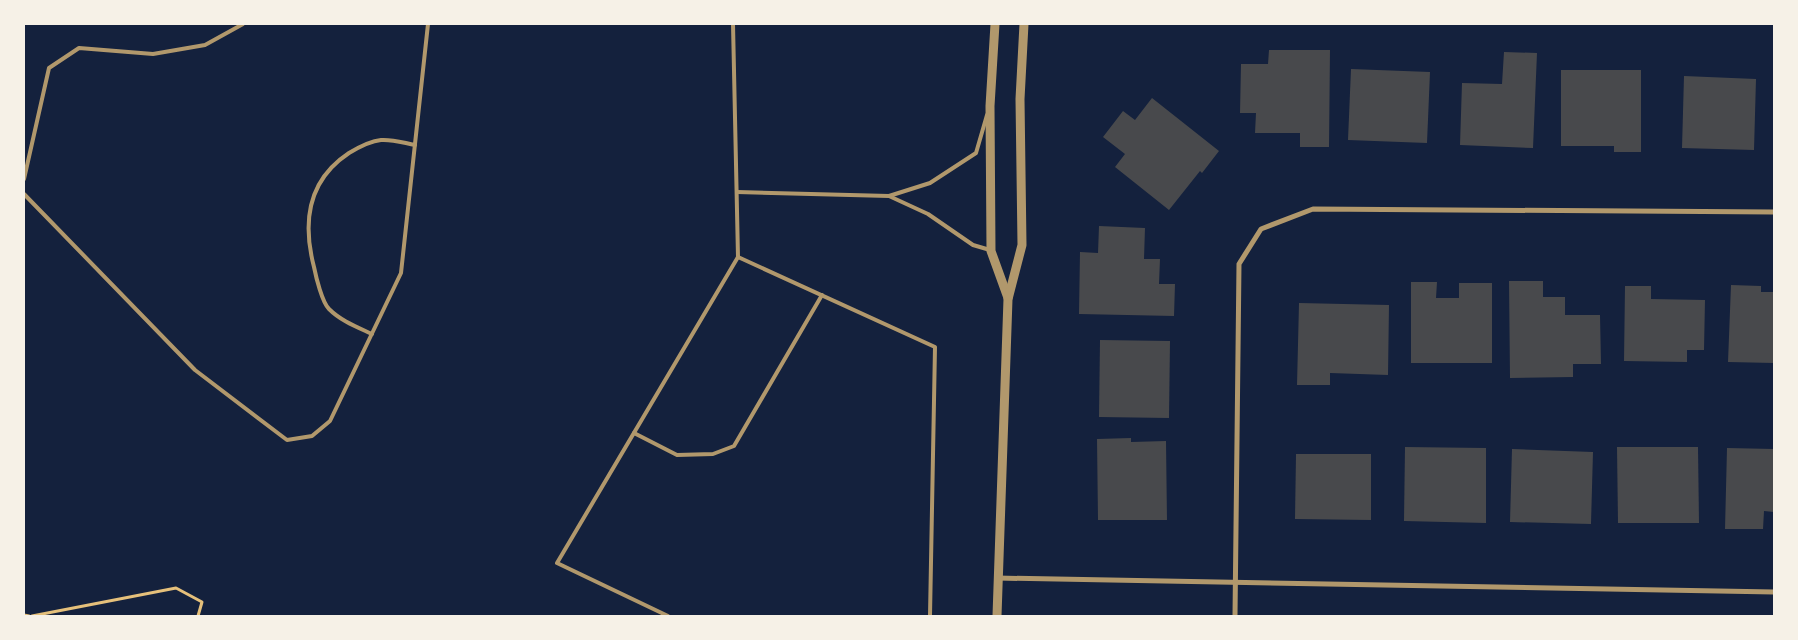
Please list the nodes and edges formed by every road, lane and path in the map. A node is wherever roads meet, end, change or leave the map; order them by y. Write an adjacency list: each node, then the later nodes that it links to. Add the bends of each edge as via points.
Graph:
1 (243, 24): 8 (lane, via 205,44 153,54 79,48 49,68)
2 (428, 24): 7 (lane)
3 (733, 24): 9 (lane)
4 (995, 24): 6 (street)
5 (1024, 24): 16 (street, via 1020,99 1022,245)
6 (990, 106): 11 (lane, via 976,153 930,183); 13 (street)
7 (415, 145): 17 (lane, via 401,273); 17 (lane, via 381,140 361,145 335,162 313,195 308,217 308,247 328,308 348,323)
8 (24, 179)
9 (737, 192): 11 (lane); 14 (lane)
10 (24, 194): 17 (lane, via 195,370 287,440 312,436 330,422)
11 (889, 196): 13 (lane, via 928,214 973,245)
12 (1774, 212): 20 (street, via 1313,209 1261,229 1239,264)
13 (991, 251): 16 (street)
14 (738, 257): 15 (lane); 18 (lane)
15 (822, 295): 18 (lane, via 734,446 713,454 678,455); 26 (lane, via 934,347)
16 (1008, 299): 19 (street)
17 (372, 334)
18 (634, 433): 25 (lane, via 557,562)
19 (997, 578): 20 (street); 27 (street)
20 (1235, 582): 21 (street); 28 (street)
21 (1774, 592)
22 (24, 615): 23 (path)
23 (31, 616): 24 (path, via 176,588 202,602)
24 (198, 616)
25 (668, 616)
26 (930, 616)
27 (997, 616)
28 (1235, 616)

